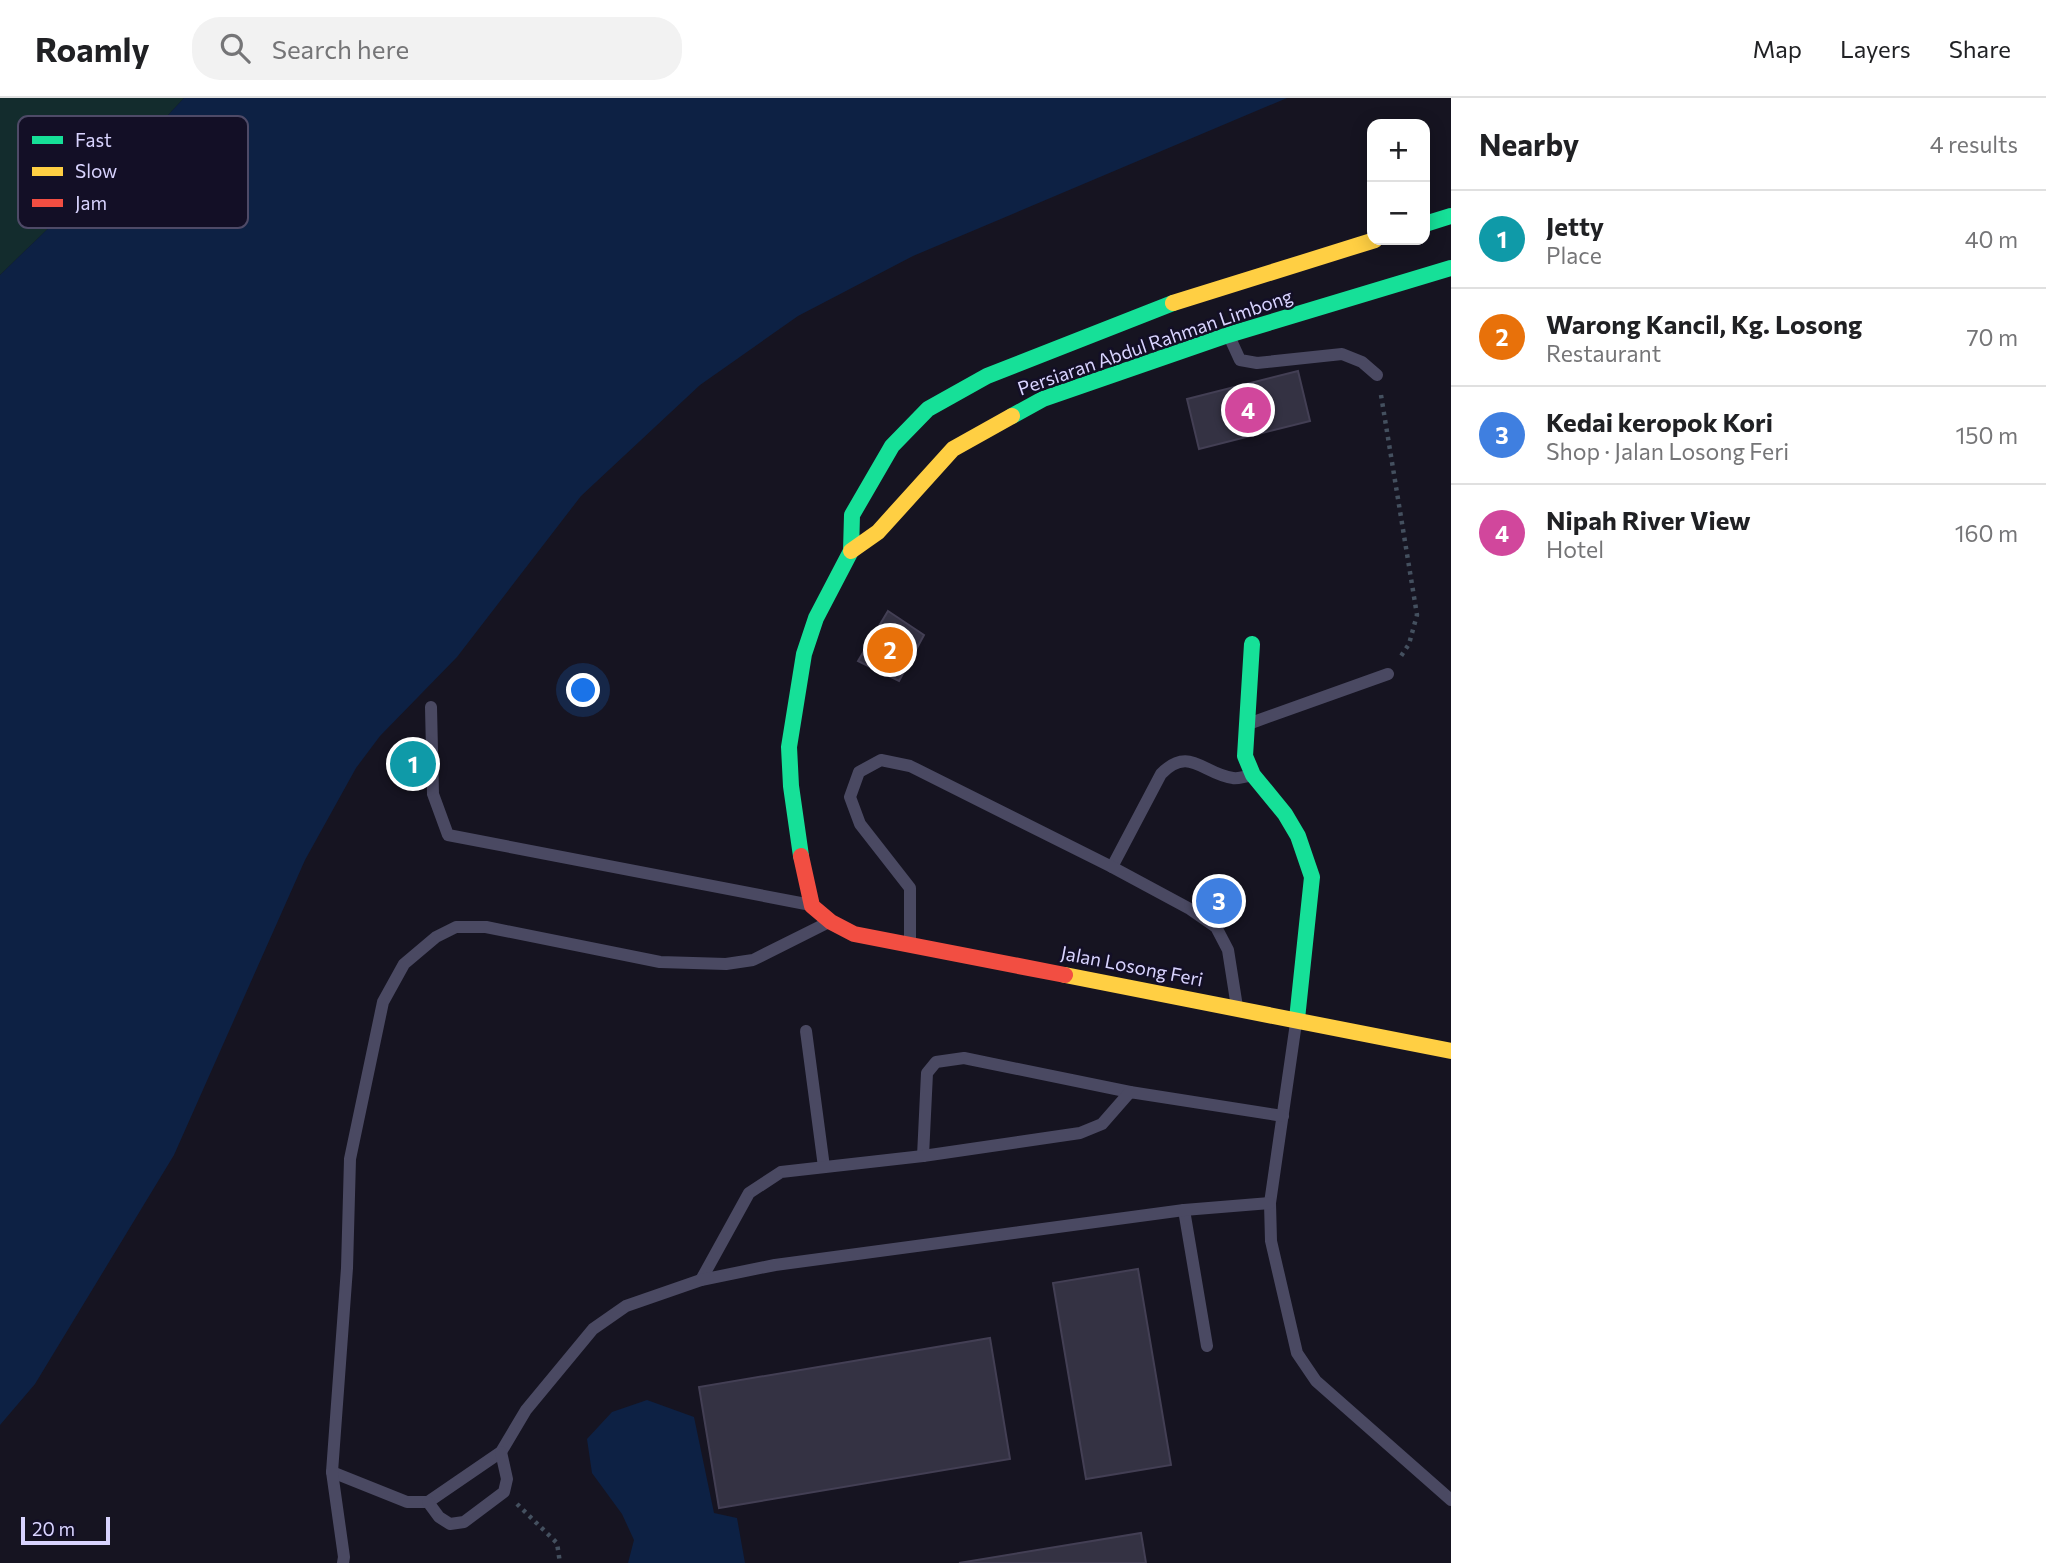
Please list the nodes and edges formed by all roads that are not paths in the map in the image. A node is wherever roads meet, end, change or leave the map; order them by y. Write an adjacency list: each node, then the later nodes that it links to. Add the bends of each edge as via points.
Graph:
1 (1451, 216): 2 (street)
2 (1430, 222)
3 (1367, 243): 7 (street, Persiaran Abdul Rahman Limbong, via 1158,308 987,376 928,409 892,446 852,515)
4 (1451, 268): 5 (street, Persiaran Abdul Rahman Limbong)
5 (1228, 335): 6 (lane, via 1240,360 1257,363 1342,354); 7 (street, Persiaran Abdul Rahman Limbong, via 1043,399 1004,418 953,449 878,532)
6 (1377, 375)
7 (851, 551): 14 (street, via 816,618 804,654 789,747 791,786)
8 (1252, 644): 11 (street)
9 (1388, 674): 11 (lane)
10 (431, 707): 14 (lane, via 433,794 448,835)
11 (1247, 724): 12 (street, via 1245,756)
12 (1253, 775): 13 (lane, via 1233,778 1183,760 1171,764 1161,774); 18 (street, via 1298,836 1311,877)
13 (1112, 867): 16 (lane, via 910,766 881,760 859,772 850,797 860,824 910,888); 17 (lane, via 1216,927 1228,950)
14 (812, 906): 15 (street, Jalan Losong Feri)
15 (831, 922): 16 (street, Jalan Losong Feri, via 854,934); 30 (lane, via 752,960 726,964 660,961 486,927 456,927 404,964 383,1002 350,1159)
16 (910, 945): 17 (street, Jalan Losong Feri)
17 (1237, 1008): 18 (street, Jalan Losong Feri)
18 (1297, 1019): 20 (street, Jalan Losong Feri); 22 (lane)
19 (806, 1031): 24 (lane)
20 (1451, 1051)
21 (1130, 1093): 22 (lane); 23 (lane, via 1102,1124 1080,1133); 23 (lane, via 964,1058 936,1062 927,1073)
22 (1283, 1116): 25 (lane)
23 (923, 1156): 24 (lane)
24 (824, 1167): 27 (lane, via 781,1172 749,1193)
25 (1270, 1203): 26 (lane); 31 (lane, via 1271,1241 1297,1353 1316,1381)
26 (1184, 1210): 27 (lane, via 775,1265); 28 (lane)
27 (701, 1280): 29 (lane, via 626,1306 593,1328 526,1410)
28 (1207, 1346)
29 (501, 1452): 32 (lane); 32 (lane, via 508,1479 504,1492 464,1522 450,1524)
30 (332, 1472): 32 (lane, via 407,1502); 33 (lane)
31 (1451, 1500)
32 (428, 1502)
33 (343, 1563)

